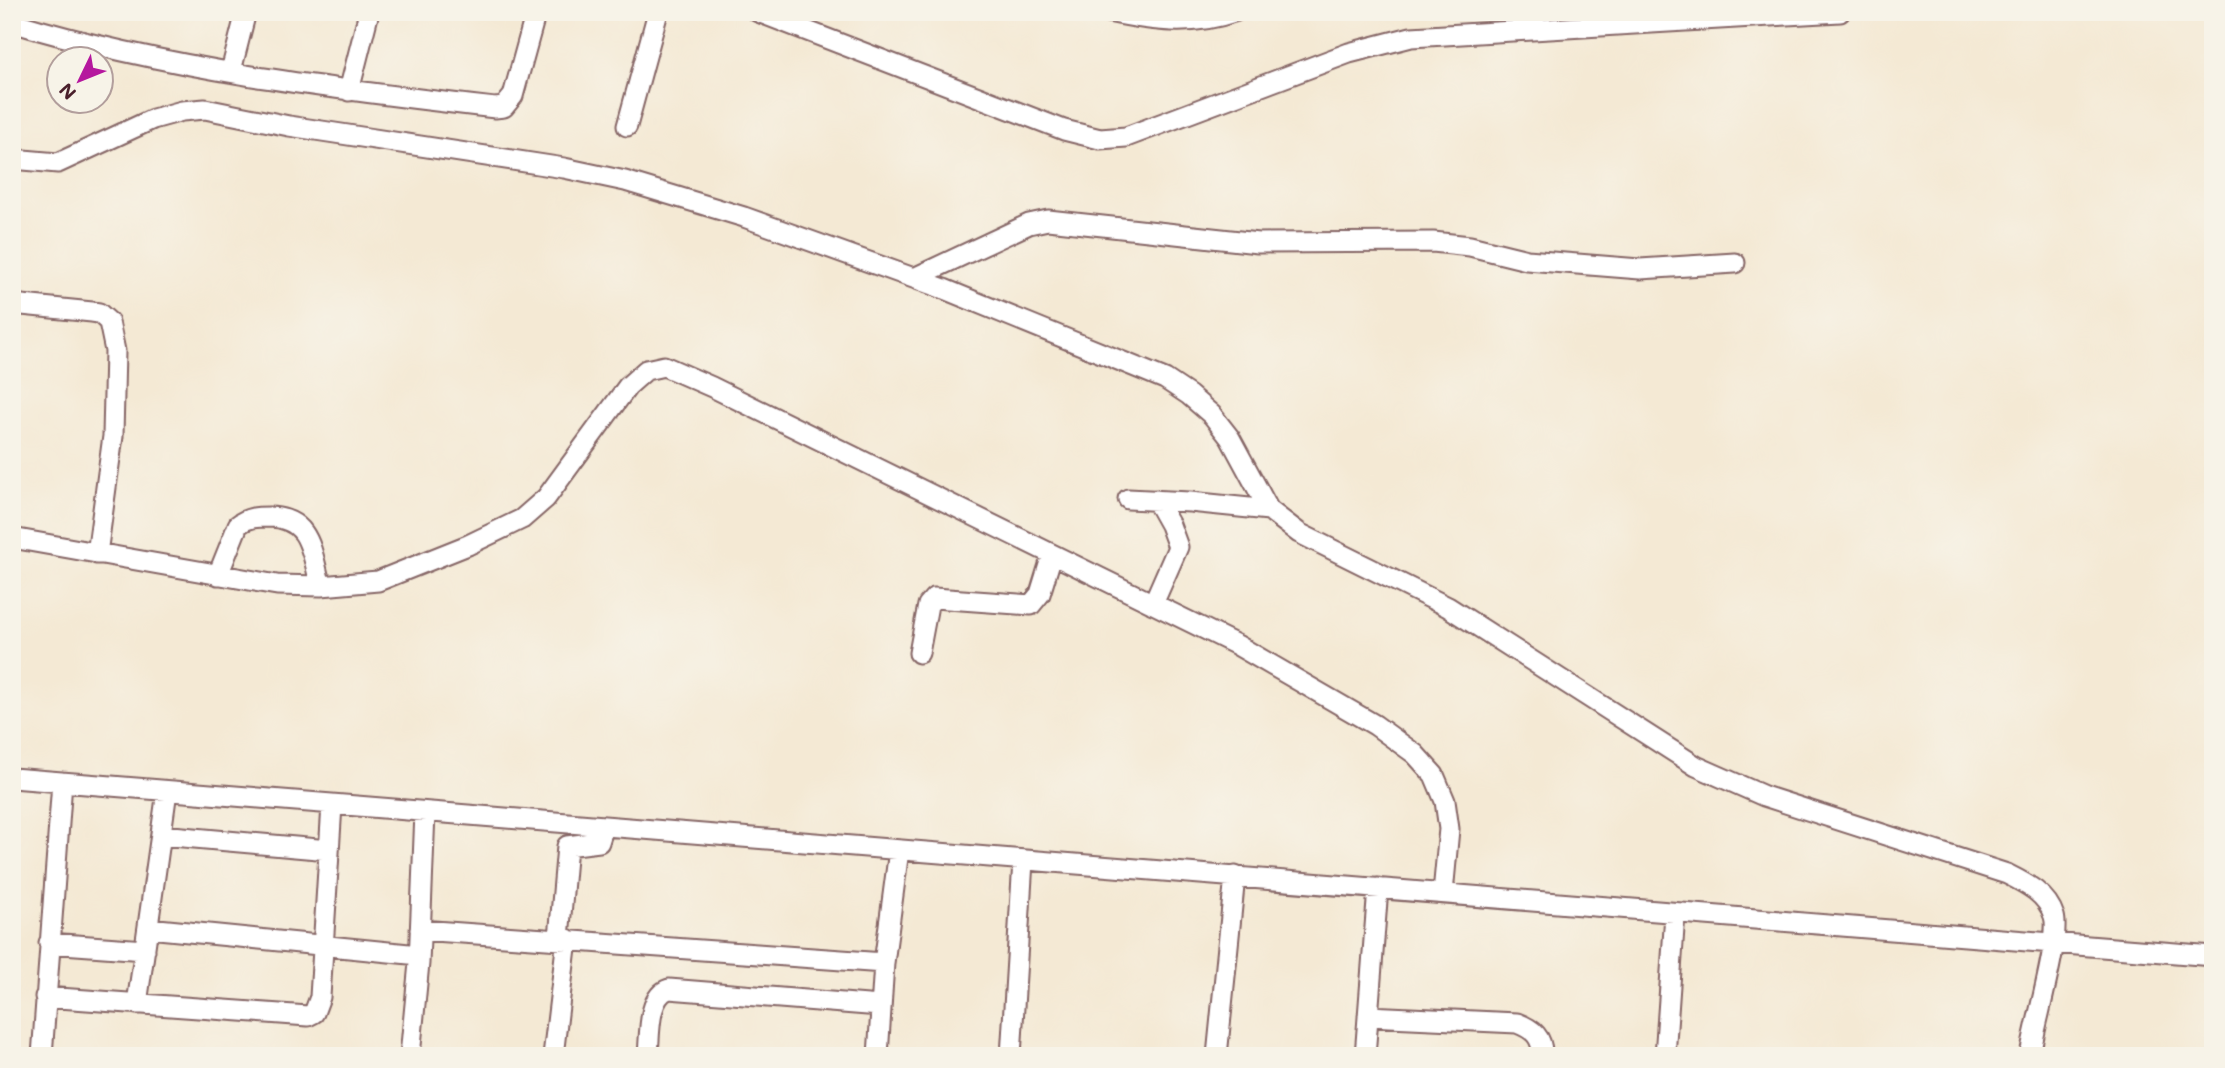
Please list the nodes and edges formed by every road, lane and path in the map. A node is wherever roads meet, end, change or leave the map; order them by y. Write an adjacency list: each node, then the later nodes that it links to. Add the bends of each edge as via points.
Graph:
1 (246, 12): 11 (street)
2 (369, 12): 12 (street)
3 (537, 12): 12 (street, via 517,86 504,107)
4 (658, 12): 13 (street)
5 (758, 12): 8 (street, via 1064,130 1100,139 1126,137 1349,53 1411,37)
6 (1108, 12): 9 (street)
7 (1234, 12): 9 (street, via 1208,21)
8 (1840, 12)
9 (1177, 18)
10 (12, 22): 11 (street, via 118,52)
11 (231, 71): 12 (street)
12 (349, 91)
13 (627, 126)
14 (12, 159): 16 (street, via 58,163 153,119 205,109 625,181 744,217)
15 (1735, 264): 16 (street, via 1640,269 1527,260 1433,242 1258,243 1048,220 1029,224)
16 (914, 278): 20 (street, via 1132,365 1189,395 1230,439)
17 (12, 304): 22 (street, via 99,313 109,322 115,351 113,436)
18 (1128, 499): 19 (street)
19 (1156, 500): 20 (street); 26 (street, via 1178,547)
20 (1269, 510): 45 (street, via 1298,533 1448,607 1696,766 1764,796 2031,885 2055,918)
21 (12, 538): 22 (street)
22 (97, 554): 24 (street)
23 (1052, 555): 25 (street, via 664,366 646,370 628,386 546,498 522,519 378,581); 26 (street); 27 (street, via 1040,593 1031,605 934,598 928,605)
24 (218, 575): 25 (street, via 277,585); 25 (street, via 238,525 254,517 282,517 303,530)
25 (321, 586)
26 (1153, 604): 40 (street, via 1320,690 1415,754 1434,775 1445,800 1449,829)
27 (919, 653)
28 (12, 778): 29 (street)
29 (62, 782): 30 (street); 46 (street)
30 (167, 791): 31 (street); 34 (street)
31 (332, 805): 32 (street); 35 (street)
32 (425, 812): 33 (street); 43 (street)
33 (604, 826): 36 (street); 44 (street, via 598,842 567,846)
34 (161, 835): 35 (street); 42 (street)
35 (329, 850): 47 (street)
36 (899, 850): 37 (street); 51 (street)
37 (1023, 861): 38 (street); 61 (street)
38 (1235, 876): 39 (street); 62 (street)
39 (1378, 888): 40 (street); 55 (street)
40 (1443, 893): 41 (street)
41 (1675, 914): 45 (street); 65 (street)
42 (148, 928): 47 (street); 48 (street)
43 (420, 930): 44 (street); 49 (street)
44 (563, 938): 51 (street); 58 (street)
45 (2055, 942): 50 (street); 66 (street)
46 (49, 943): 48 (street); 52 (street)
47 (323, 947): 49 (street); 53 (street, via 318,1008 308,1016)
48 (145, 950): 53 (street)
49 (419, 955): 57 (street)
50 (2213, 956)
51 (884, 963): 54 (street)
52 (45, 997): 53 (street); 56 (street)
53 (137, 1004)
54 (880, 1006): 59 (street, via 668,989 655,1003); 60 (street)
55 (1368, 1016): 63 (street); 64 (street, via 1517,1023 1539,1037)
56 (42, 1056)
57 (410, 1056)
58 (553, 1056)
59 (648, 1056)
60 (878, 1056)
61 (1011, 1056)
62 (1217, 1056)
63 (1365, 1056)
64 (1542, 1056)
65 (1665, 1056)
66 (2030, 1056)

